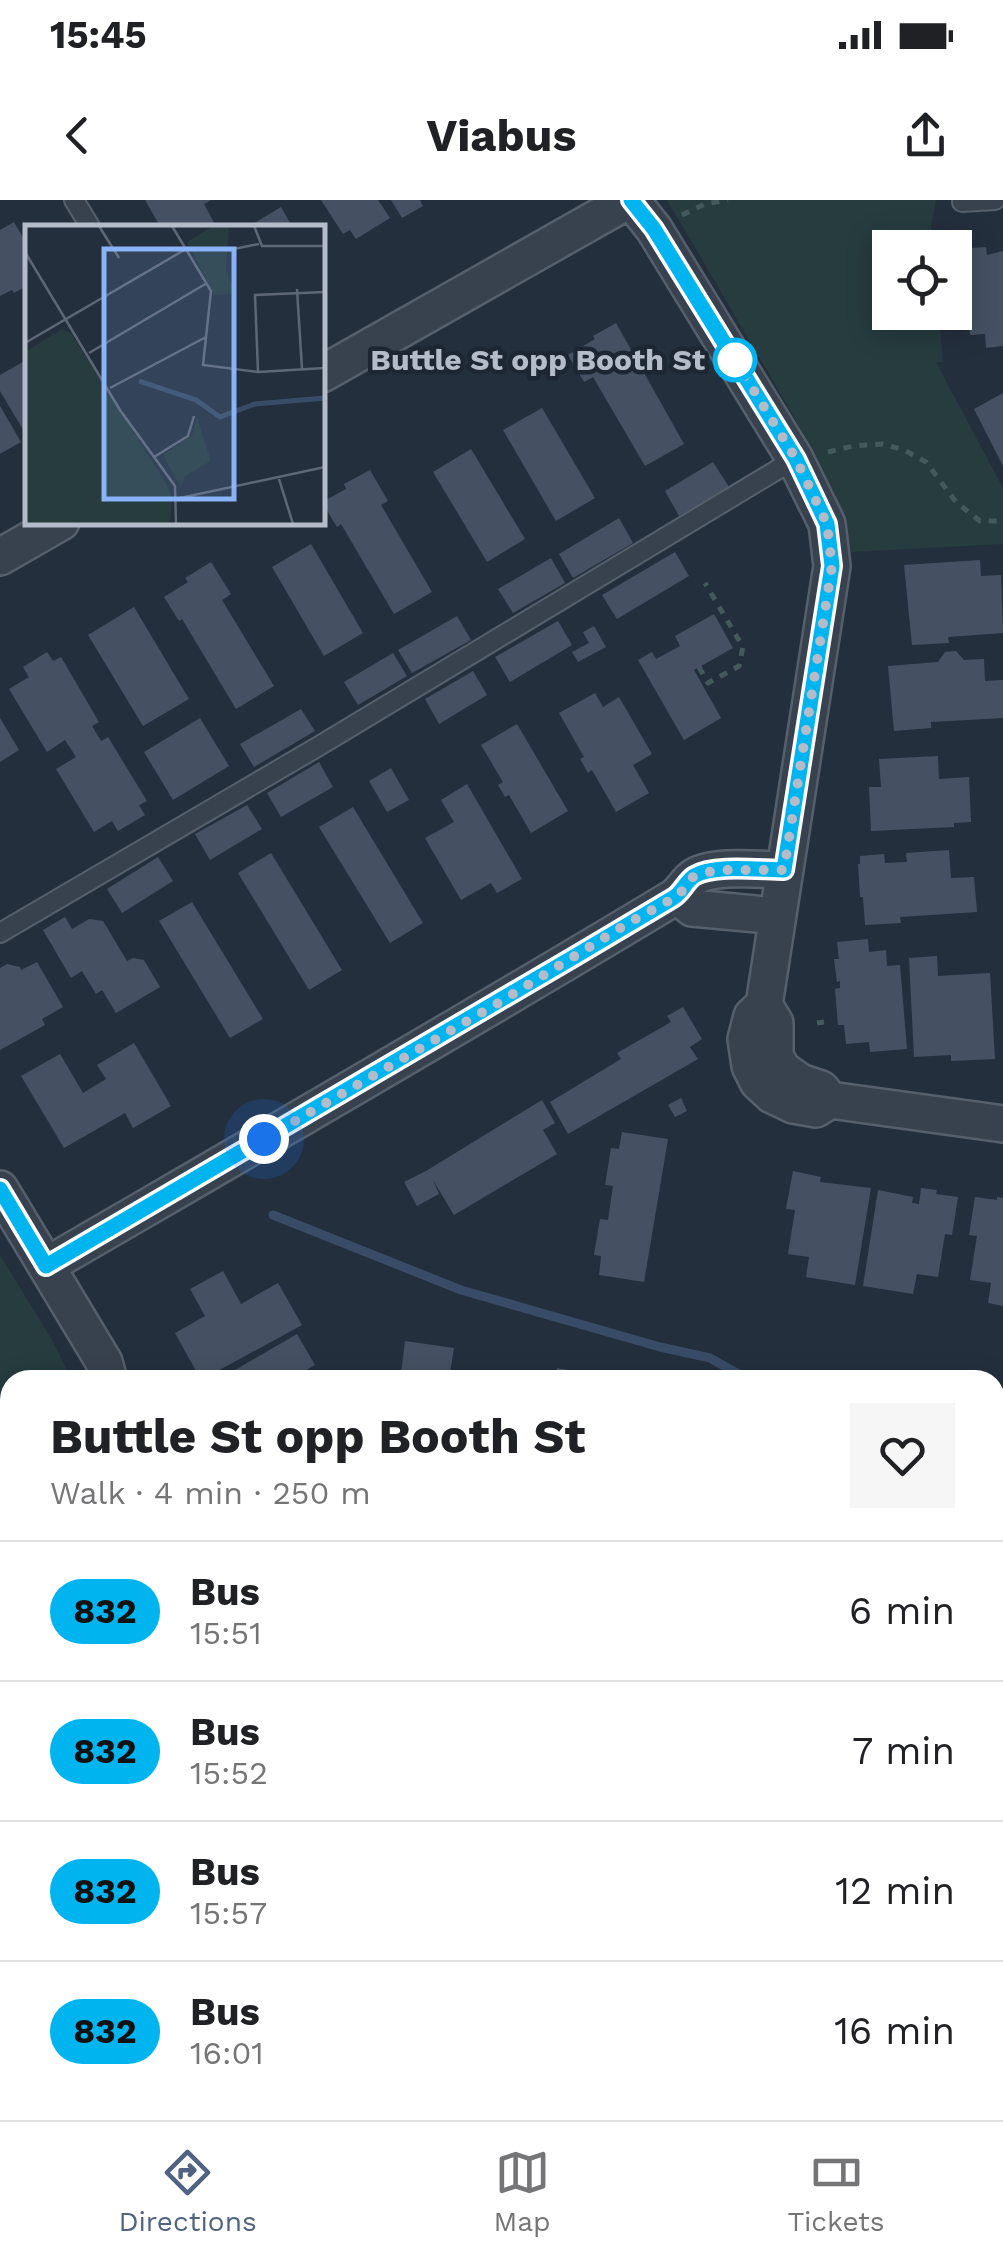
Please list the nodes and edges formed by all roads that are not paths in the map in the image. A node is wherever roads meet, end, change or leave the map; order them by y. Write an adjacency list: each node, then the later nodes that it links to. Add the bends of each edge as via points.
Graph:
1 (74, 200): 5 (lane)
2 (630, 200): 6 (street); 7 (street)
3 (995, 200): 4 (lane)
4 (962, 202)
5 (89, 225)
6 (325, 372)
7 (796, 459): 10 (street, via 827,524 832,566); 13 (lane)
8 (56, 525): 9 (street)
9 (0, 557)
10 (784, 870): 11 (street, via 716,870 693,877); 12 (street)
11 (678, 896): 12 (street, via 692,908); 16 (street)
12 (778, 916): 14 (street, via 764,1005 775,1022 775,1056 782,1069 830,1100)
13 (0, 933)
14 (1003, 1124)
15 (0, 1189): 16 (street)
16 (46, 1266): 17 (street)
17 (112, 1370)

